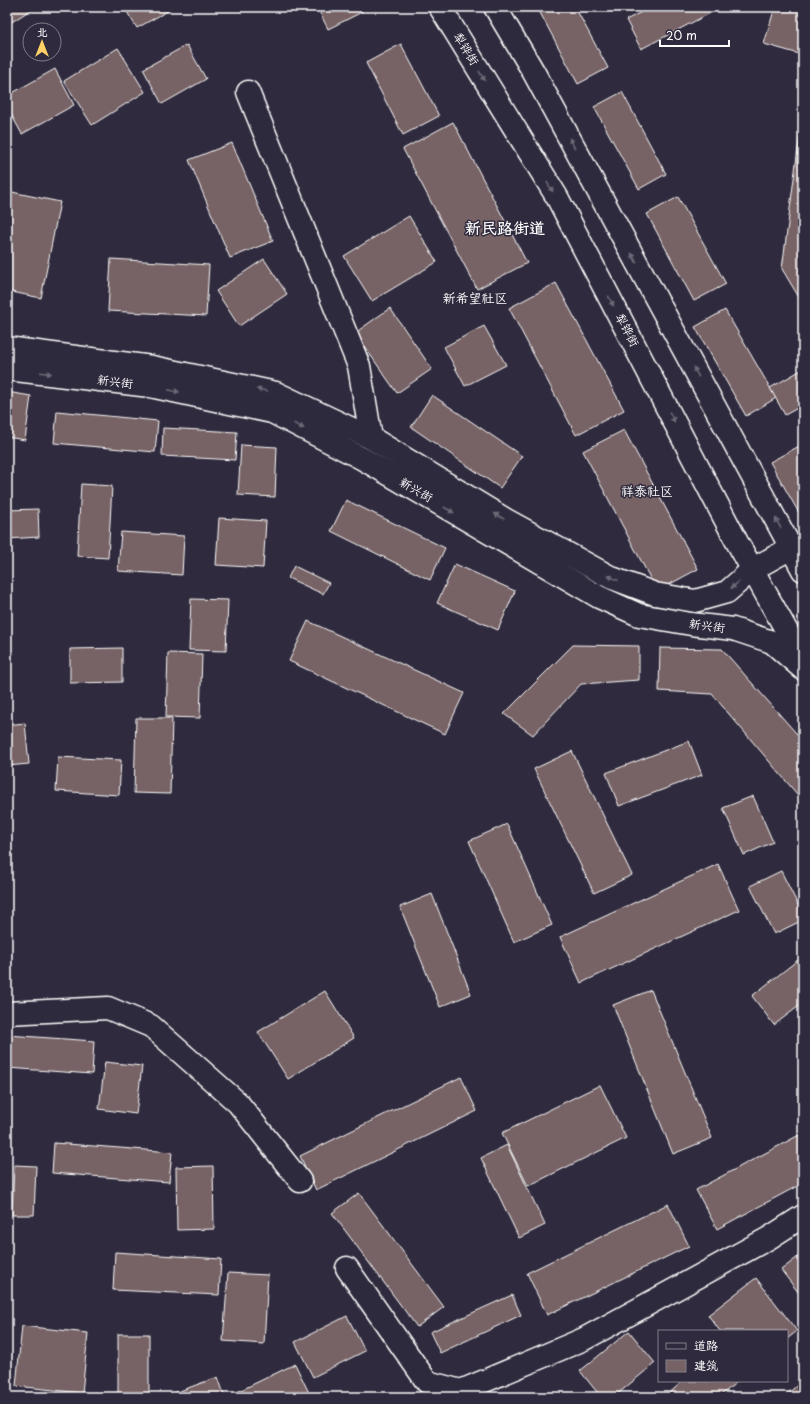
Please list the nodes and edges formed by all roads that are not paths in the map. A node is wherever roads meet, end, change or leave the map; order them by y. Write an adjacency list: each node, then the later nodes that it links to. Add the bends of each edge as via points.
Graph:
1 (440, 7): 8 (street, 犁铧街, one-way to 8, via 557,197)
2 (494, 7): 7 (street, one-way to 2, via 533,71)
3 (248, 92): 6 (street, via 360,366)
4 (7, 348): 6 (street, 新兴街, one-way to 4, via 276,393 152,367)
5 (7, 369): 11 (street, 新兴街, one-way to 11, via 150,386 272,412 362,459 599,597 639,615 733,630 772,642)
6 (371, 438): 8 (street, 新兴街, one-way to 6, via 727,592 695,601 655,594 612,578 506,520)
7 (791, 548): 8 (street, 新兴街); 9 (street)
8 (753, 569): 10 (street, 犁铧街)
9 (803, 570)
10 (803, 660)
11 (803, 669)
12 (7, 1013): 13 (street, via 108,1008 151,1026 238,1103)
13 (300, 1182)
14 (803, 1216): 15 (street, via 769,1238 584,1339 460,1391 427,1382)
15 (347, 1268)

